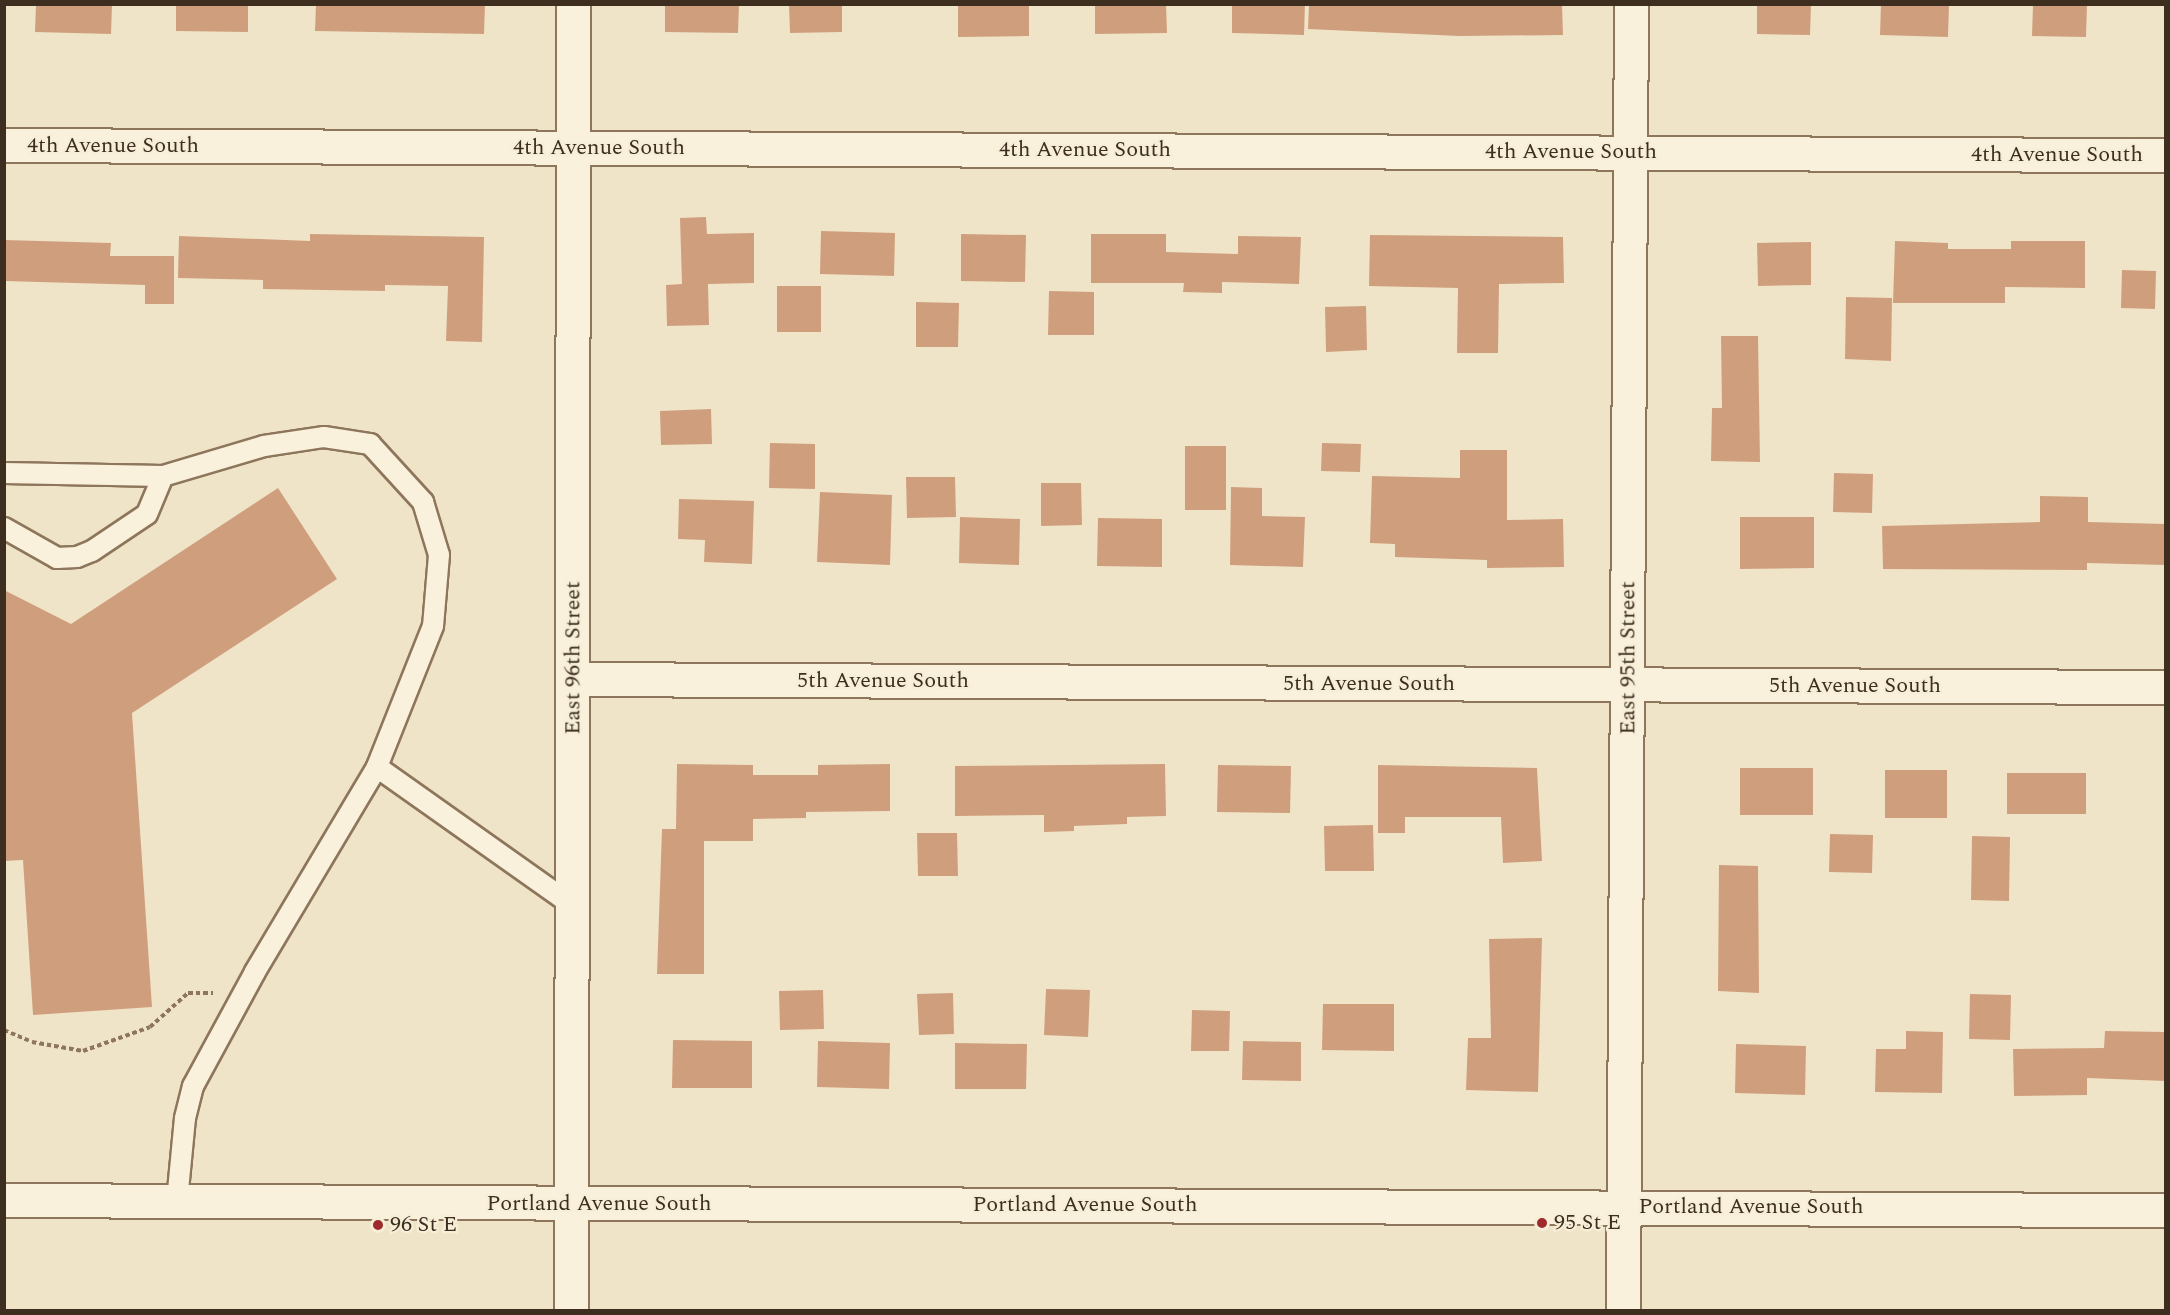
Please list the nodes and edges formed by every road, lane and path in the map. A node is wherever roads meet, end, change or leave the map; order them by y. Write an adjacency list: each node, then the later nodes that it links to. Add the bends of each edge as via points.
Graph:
1 (573, 4): 4 (street, East 96th Street)
2 (1631, 4): 5 (street, East 95th Street)
3 (4, 146): 4 (street, 4th Avenue South)
4 (573, 148): 5 (street, 4th Avenue South); 10 (street, East 96th Street)
5 (1630, 153): 6 (street, 4th Avenue South); 11 (street, East 95th Street)
6 (2166, 155)
7 (4, 473): 8 (lane)
8 (163, 476): 9 (lane, via 147,514 93,551 77,557 57,558); 13 (lane, via 264,446 324,437 370,444 423,502 439,555 434,626)
9 (4, 528)
10 (573, 679): 11 (street, 5th Avenue South); 14 (street, East 96th Street)
11 (1628, 685): 12 (street, 5th Avenue South); 20 (street, East 95th Street)
12 (2166, 687)
13 (377, 767): 14 (lane); 15 (lane)
14 (573, 906): 19 (street, East 96th Street)
15 (244, 993): 16 (path, via 188,993 150,1027 82,1051 32,1042); 18 (lane, via 193,1086 185,1118)
16 (4, 1030)
17 (4, 1200): 18 (street, Portland Avenue South)
18 (177, 1201): 19 (street, Portland Avenue South)
19 (571, 1204): 20 (street, Portland Avenue South); 22 (street, East 96th Street)
20 (1623, 1207): 21 (street, Portland Avenue South); 23 (street, East 95th Street)
21 (2166, 1210)
22 (571, 1311)
23 (1623, 1311)

